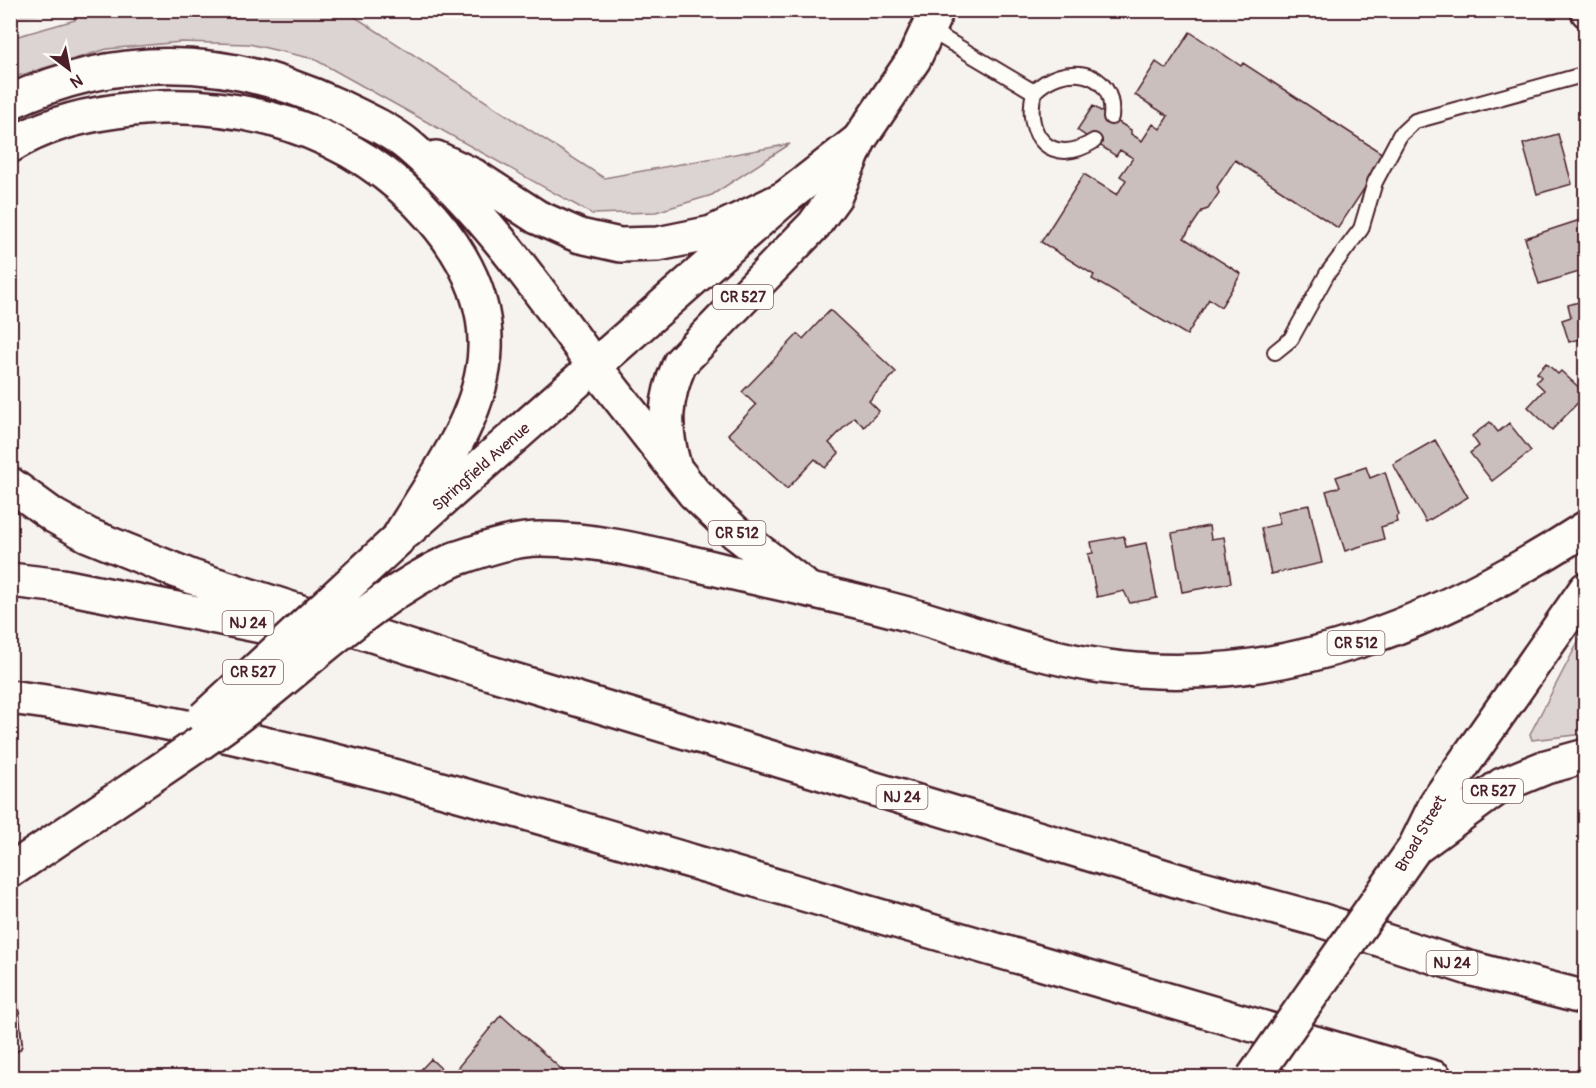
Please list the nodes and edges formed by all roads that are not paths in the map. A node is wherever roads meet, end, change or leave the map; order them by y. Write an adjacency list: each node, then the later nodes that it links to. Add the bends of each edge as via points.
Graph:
1 (932, 20): 3 (lane); 6 (main road, Springfield Avenue / CR 527, via 914,59)
2 (1586, 74): 11 (lane, via 1415,121 1400,135 1375,182 1361,229 1327,274 1291,339)
3 (1034, 92): 5 (lane, via 1056,76 1088,75 1102,84 1112,107); 7 (lane, via 1030,117 1046,145 1060,151 1078,151)
4 (10, 102): 8 (main road, via 56,83 117,69 222,69 301,88)
5 (1111, 117)
6 (859, 140): 10 (main road, Springfield Avenue / CR 527); 13 (main road, Springfield Avenue / CR 527, via 835,196 814,225 680,363 665,423)
7 (1094, 141)
8 (407, 144): 10 (main road, via 474,176 537,216 580,236 620,244 658,244 712,233); 12 (main road, via 463,197)
9 (10, 146): 16 (main road, via 28,135 104,112 144,107 230,109 277,120 359,154 417,200 448,236 471,275 482,315 485,349 480,391 464,427)
10 (785, 198): 12 (main road, Springfield Avenue / CR 527)
11 (1275, 352)
12 (596, 367): 13 (main road, CR 512); 16 (main road, Springfield Avenue / CR 527)
13 (674, 466): 19 (main road, CR 512, via 694,493 736,533)
14 (10, 484): 20 (main road, via 54,516 125,552)
15 (1586, 528): 19 (main road, CR 512, via 1440,611 1354,644 1226,669 1160,671 1102,666)
16 (397, 540): 23 (main road, Springfield Avenue / CR 527, bridge)
17 (10, 580): 20 (main road, NJ 24, via 62,586)
18 (1586, 589): 24 (main road, Broad Street, via 1437,802)
19 (810, 590): 23 (main road, bridge, via 615,546 580,542 539,539 455,559 419,575 386,598 244,711)
20 (484, 671): 26 (main road, NJ 24, via 1469,968)
21 (10, 697): 28 (main road, via 167,722 369,770)
22 (1586, 756): 24 (main road, CR 527, via 1502,785)
23 (110, 804): 25 (main road, CR 527)
24 (1414, 849): 30 (main road, Broad Street, bridge)
25 (10, 871)
26 (1586, 998)
27 (10, 1002): 29 (lane)
28 (1211, 1014): 31 (main road); 32 (main road)
29 (14, 1044)
30 (1253, 1077)
31 (1340, 1077)
32 (1435, 1077)

